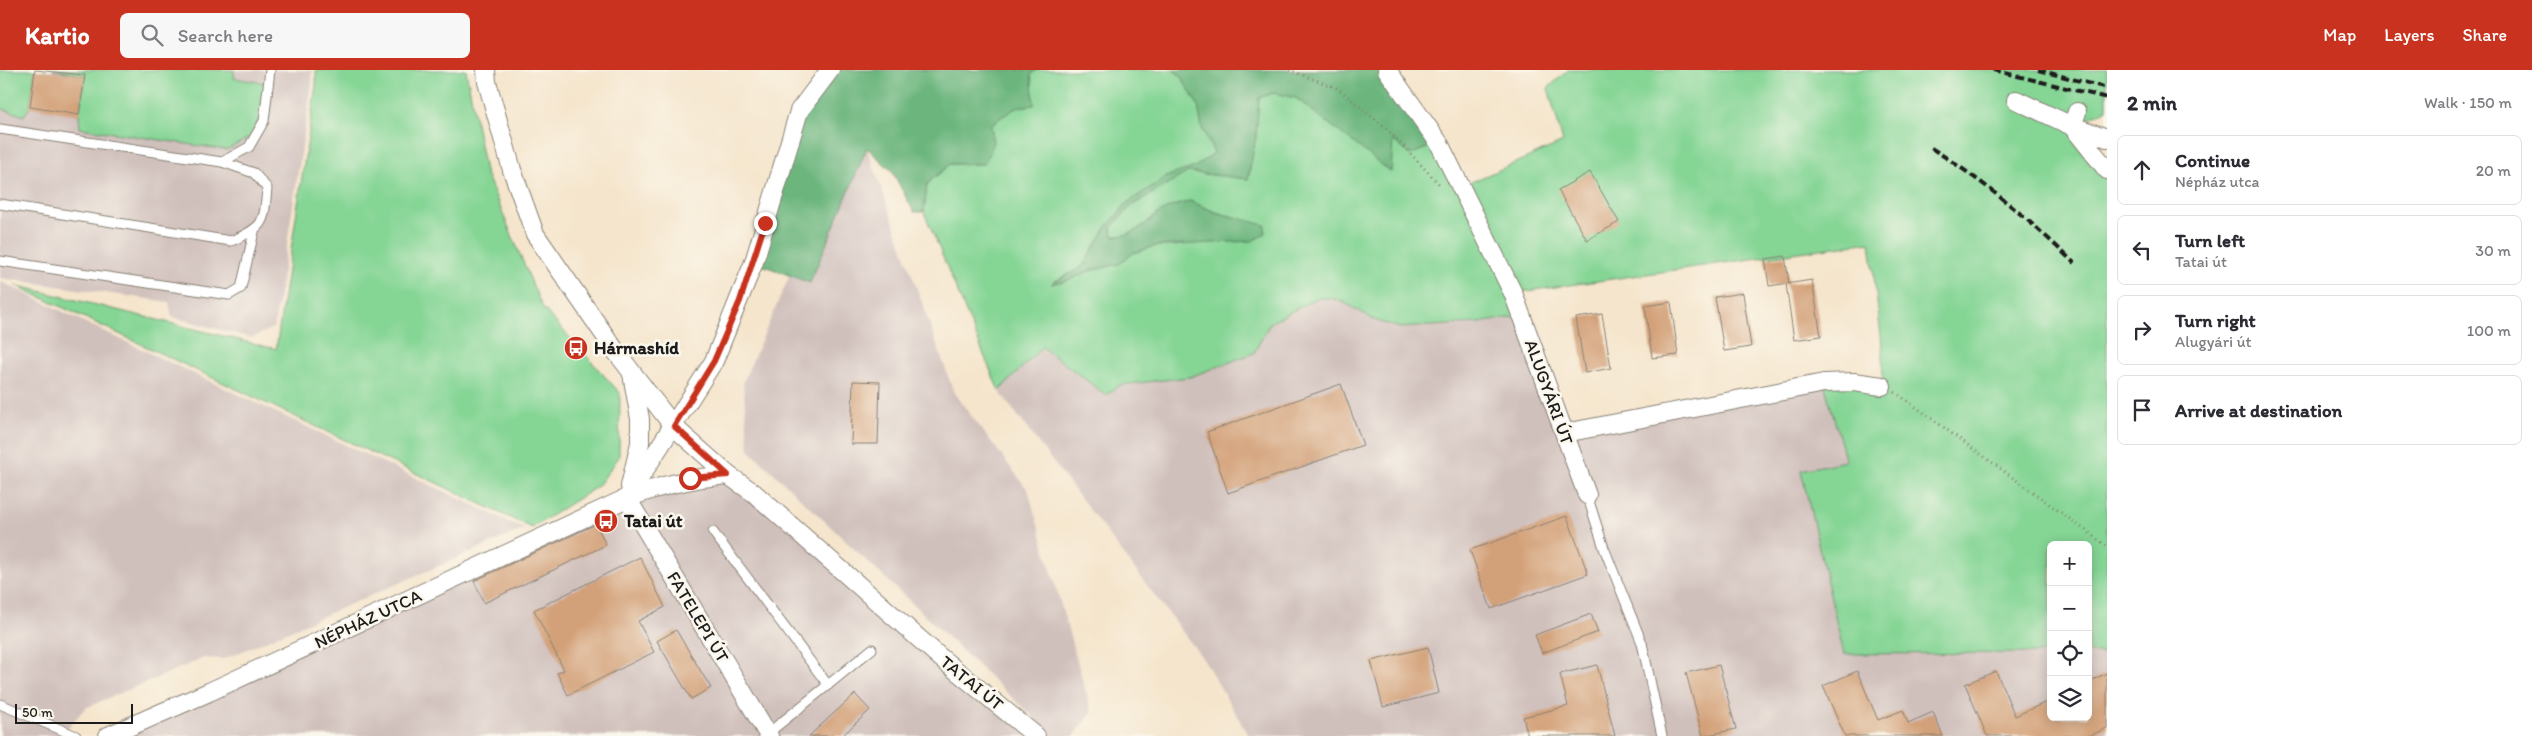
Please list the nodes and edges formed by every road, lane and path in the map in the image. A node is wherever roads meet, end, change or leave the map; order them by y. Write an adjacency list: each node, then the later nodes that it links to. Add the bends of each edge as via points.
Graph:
1 (270, 70): 10 (lane, via 264,121 249,147)
2 (486, 70): 16 (street, TATAI ÚT, via 512,170 535,234)
3 (830, 70): 18 (street, via 799,111 740,301 714,361)
4 (1289, 70): 12 (path, via 1337,88 1388,129)
5 (1387, 70): 19 (street, ALUGYÁRI ÚT, via 1439,143 1462,187 1513,294)
6 (2016, 100): 7 (street)
7 (2075, 119): 9 (street); 11 (street)
8 (0, 129): 10 (lane)
9 (2107, 138)
10 (222, 162): 14 (lane, via 254,173 267,188 265,217)
11 (2107, 170)
12 (1443, 188)
13 (0, 204): 14 (lane, via 231,242)
14 (254, 232): 15 (lane, via 241,288 229,294)
15 (0, 261)
16 (632, 370): 18 (street, TATAI ÚT); 22 (street, via 640,419 640,443)
17 (1882, 386): 19 (street, via 1854,382 1824,383); 24 (path)
18 (674, 426): 20 (street, TATAI ÚT); 22 (street)
19 (1564, 433): 21 (street, ALUGYÁRI ÚT)
20 (728, 475): 22 (street, NÉPHÁZ UTCA, via 659,485); 31 (street, TATAI ÚT, via 754,493 941,658)
21 (1587, 495): 32 (lane, ALUGYÁRI ÚT, via 1642,644)
22 (627, 498): 28 (street, FATELEPI ÚT); 30 (street, NÉPHÁZ UTCA)
23 (713, 532): 26 (lane)
24 (2107, 546)
25 (872, 649): 26 (lane)
26 (828, 685): 28 (lane)
27 (0, 704): 29 (lane)
28 (768, 735)
29 (76, 736)
30 (108, 736)
31 (1036, 736)
32 (1662, 736)

